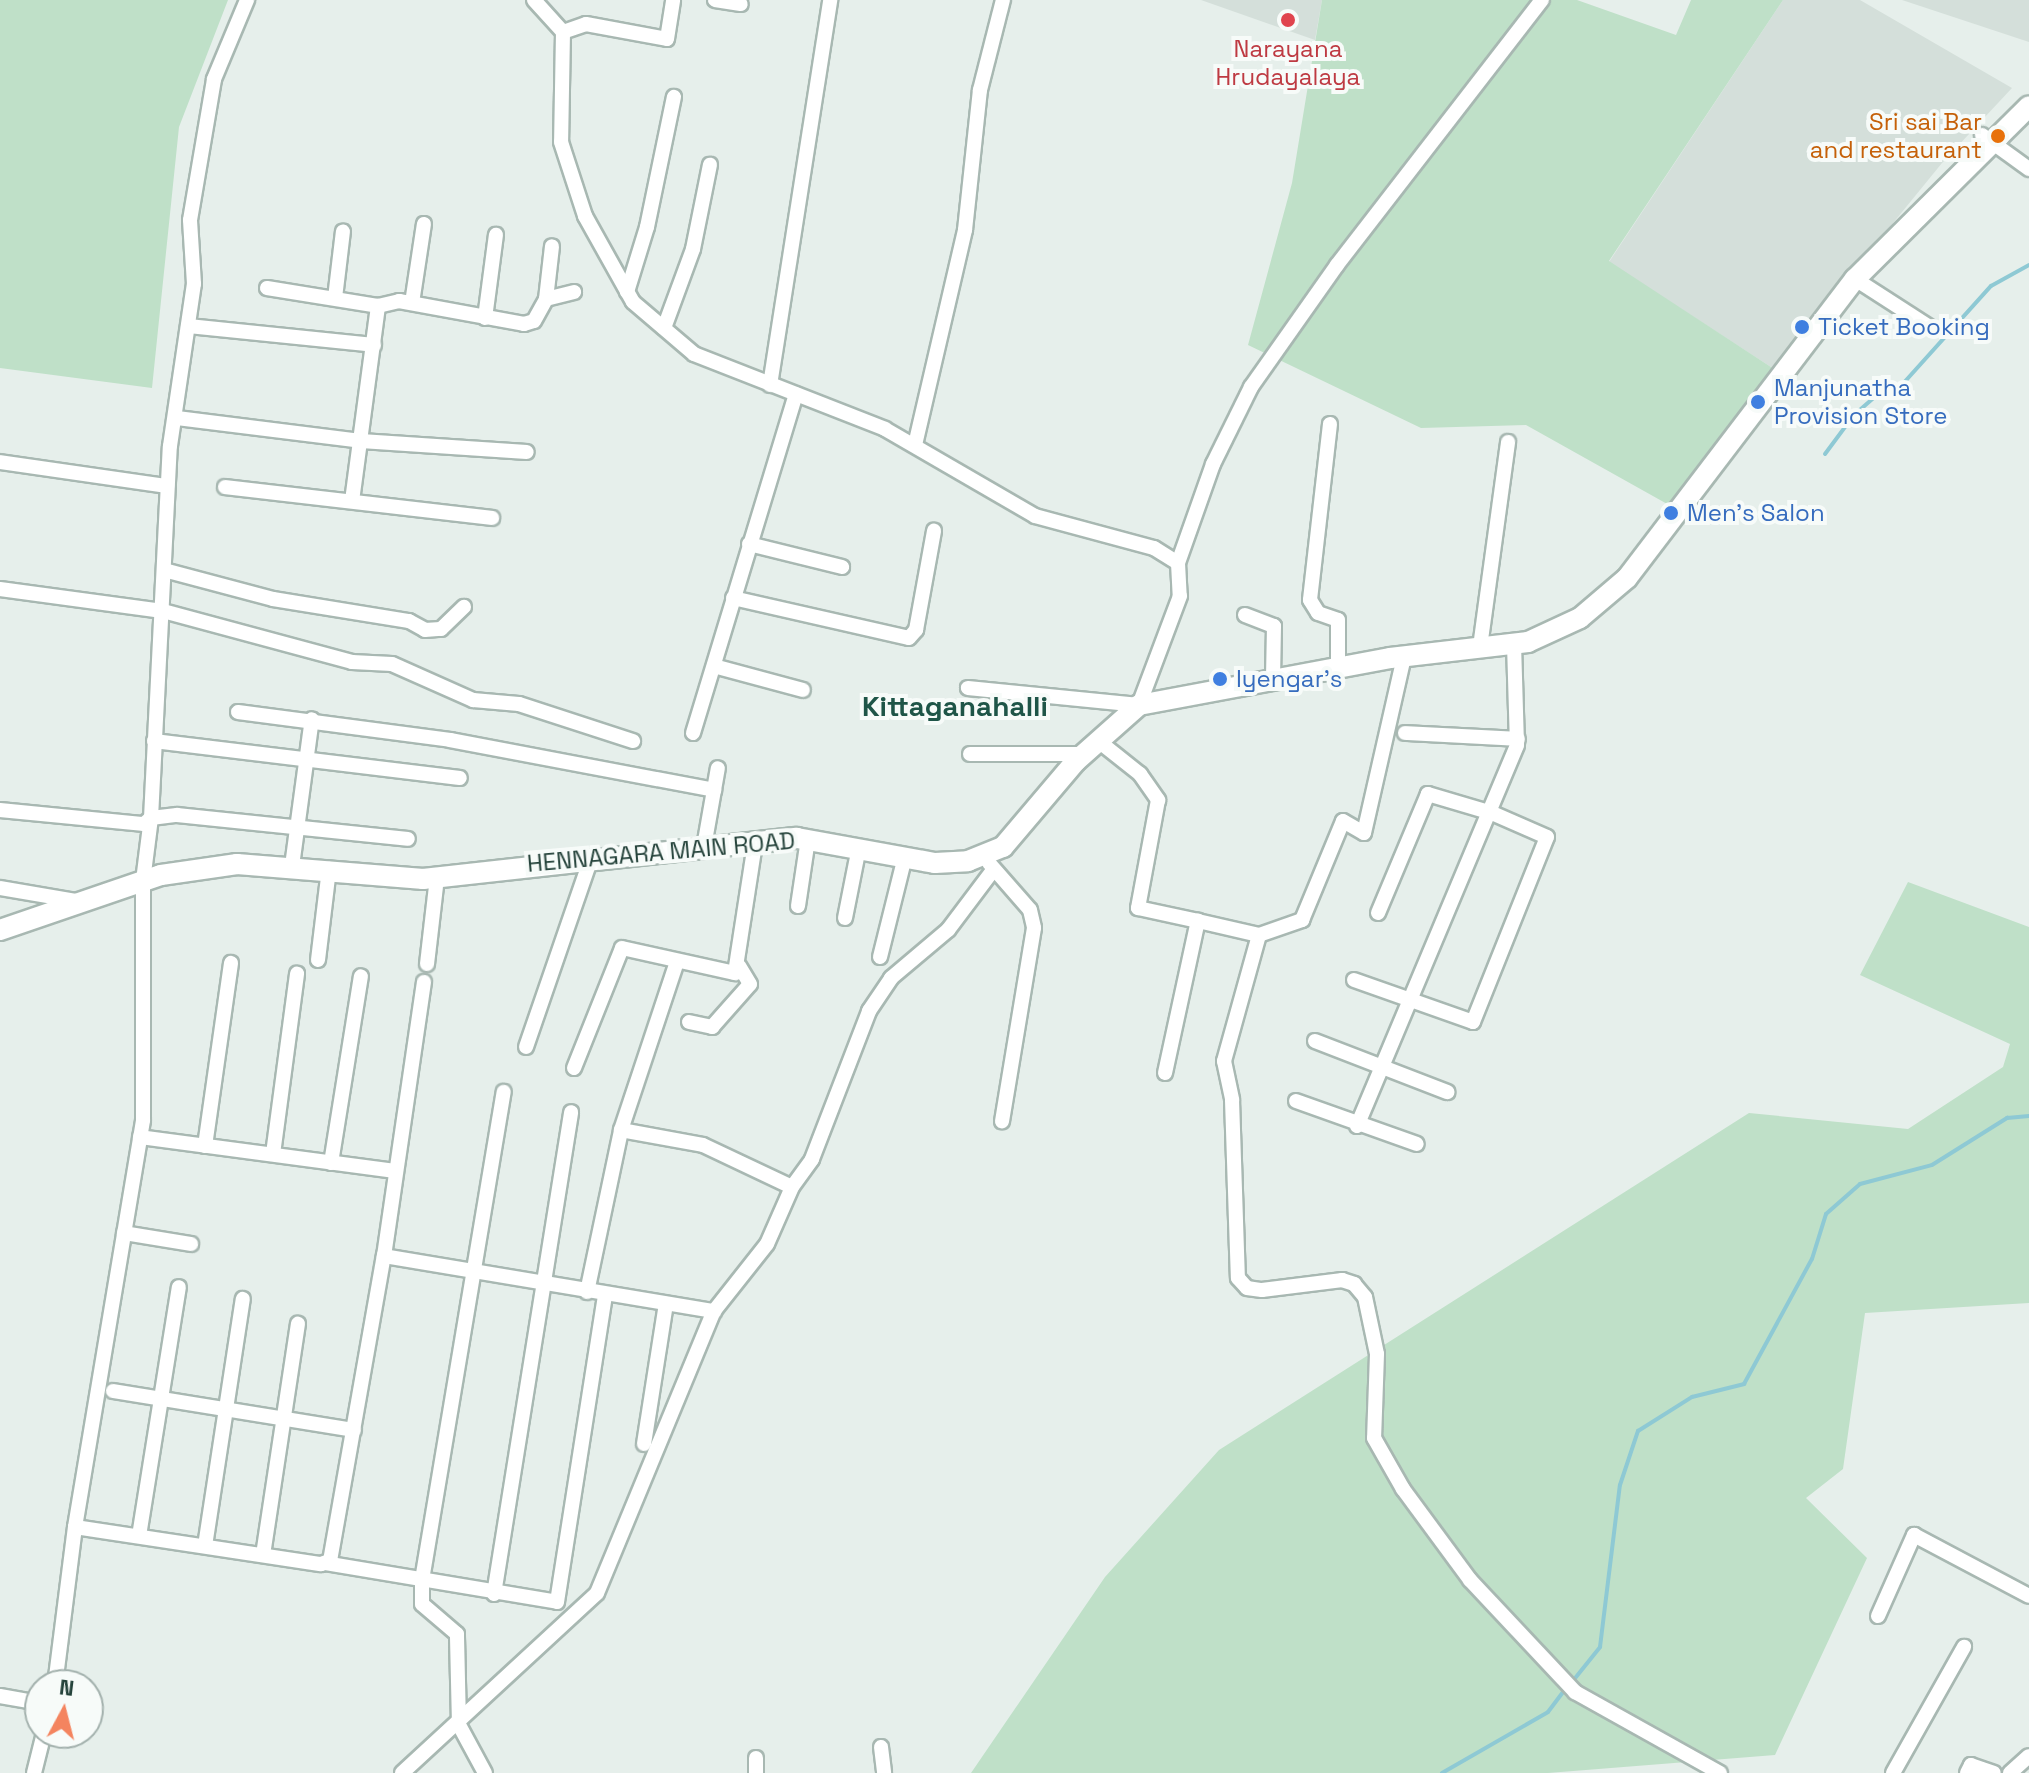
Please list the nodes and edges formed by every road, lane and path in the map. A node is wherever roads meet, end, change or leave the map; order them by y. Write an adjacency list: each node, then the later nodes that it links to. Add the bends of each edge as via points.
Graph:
1 (247, 0): 29 (street, via 214,79 190,220 194,284)
2 (534, 0): 9 (street)
3 (715, 0): 8 (street)
4 (830, 0): 33 (street)
5 (1003, 0): 39 (street, via 980,90 965,230)
6 (1542, 0): 48 (street, via 1337,265 1251,387 1213,464)
7 (669, 3): 9 (street, via 667,39 586,24)
8 (741, 4)
9 (563, 32): 23 (street, via 561,142 585,216)
10 (2029, 93): 13 (street)
11 (674, 97): 23 (street, via 647,227)
12 (2029, 106): 13 (street)
13 (1987, 138): 15 (street); 20 (street, via 1911,227 1899,232)
14 (710, 165): 31 (street, via 693,249)
15 (2029, 169)
16 (424, 224): 26 (street)
17 (343, 231): 24 (street)
18 (496, 235): 28 (street)
19 (552, 246): 25 (street)
20 (1855, 279): 30 (street); 56 (street, via 1627,578 1580,618 1528,642)
21 (267, 288): 24 (street)
22 (574, 292): 25 (street)
23 (627, 292): 31 (street)
24 (335, 298): 27 (street)
25 (546, 299): 28 (street, via 534,321)
26 (412, 303): 27 (street, via 386,301); 28 (street)
27 (378, 306): 32 (street)
28 (485, 318)
29 (188, 326): 32 (street); 35 (street)
30 (1928, 326)
31 (664, 328): 33 (street, via 694,354)
32 (374, 345): 37 (street)
33 (770, 385): 34 (street)
34 (796, 394): 39 (street); 47 (street)
35 (177, 418): 37 (street); 42 (street)
36 (1330, 424): 60 (street, via 1310,600 1318,613 1338,620)
37 (361, 441): 40 (street); 44 (street)
38 (1508, 442): 57 (street)
39 (915, 445): 48 (street, via 1035,516 1154,548)
40 (527, 452)
41 (0, 462): 42 (street)
42 (167, 486): 50 (street)
43 (225, 487): 44 (street)
44 (352, 501): 45 (street)
45 (492, 518)
46 (934, 531): 52 (street, via 916,630 909,638)
47 (749, 544): 49 (street); 52 (street)
48 (1178, 563): 64 (street, via 1180,596)
49 (842, 567)
50 (164, 570): 53 (street, via 273,599 409,621 425,630 441,629); 54 (street)
51 (0, 589): 54 (street)
52 (733, 598): 59 (street)
53 (464, 607)
54 (163, 611): 70 (street); 71 (street, via 352,662 392,664 473,700 519,704)
55 (1245, 615): 61 (street, via 1274,626)
56 (1514, 643): 57 (street); 69 (street)
57 (1480, 647): 58 (street)
58 (1404, 657): 60 (street); 101 (street, via 1364,833 1343,821 1302,920)
59 (714, 666): 63 (street); 67 (street)
60 (1338, 668): 61 (street)
61 (1273, 679): 64 (street)
62 (968, 688): 64 (street)
63 (803, 690)
64 (1139, 705): 72 (street, HENNAGARA MAIN ROAD)
65 (238, 712): 66 (street)
66 (312, 719): 74 (street); 77 (street)
67 (693, 733)
68 (1405, 733): 69 (street)
69 (1518, 739): 79 (street)
70 (154, 741): 74 (street); 80 (street)
71 (633, 741)
72 (1093, 748): 73 (street); 89 (street, HENNAGARA MAIN ROAD); 99 (street, via 1140,774 1158,800 1138,908)
73 (970, 754)
74 (305, 759): 76 (street); 81 (street)
75 (718, 768): 77 (street)
76 (460, 778)
77 (714, 790): 85 (street)
78 (0, 810): 80 (street, via 144,824)
79 (1492, 813): 97 (street, via 1428,794); 112 (street); 112 (street, via 1547,837 1481,1011 1473,1022)
80 (151, 818): 81 (street); 93 (street)
81 (296, 825): 82 (street); 90 (street)
82 (408, 839)
83 (808, 839): 84 (street, HENNAGARA MAIN ROAD); 86 (street, HENNAGARA MAIN ROAD); 96 (street)
84 (755, 844): 85 (street, HENNAGARA MAIN ROAD); 107 (street)
85 (704, 847): 88 (street, HENNAGARA MAIN ROAD)
86 (859, 847): 87 (street, HENNAGARA MAIN ROAD); 98 (street)
87 (905, 857): 89 (street, HENNAGARA MAIN ROAD, via 935,863); 102 (street)
88 (590, 861): 92 (street, HENNAGARA MAIN ROAD); 115 (street)
89 (989, 862): 123 (street, via 1030,910 1034,928); 132 (street, via 948,930 891,978 869,1011 812,1159)
90 (292, 866): 91 (street, HENNAGARA MAIN ROAD); 93 (street, HENNAGARA MAIN ROAD, via 237,864)
91 (329, 869): 92 (street, HENNAGARA MAIN ROAD); 103 (street)
92 (437, 878): 106 (street)
93 (143, 881): 95 (street, HENNAGARA MAIN ROAD); 126 (street)
94 (0, 888): 95 (street)
95 (82, 902): 100 (street, HENNAGARA MAIN ROAD)
96 (798, 906)
97 (1378, 913)
98 (845, 918)
99 (1198, 921): 101 (street); 118 (street)
100 (0, 930)
101 (1259, 935): 172 (street, via 1224,1061 1232,1100 1238,1278 1247,1288 1262,1290 1342,1280 1354,1284 1365,1297 1377,1354 1374,1438 1403,1489 1470,1580 1575,1692)
102 (880, 957)
103 (318, 960)
104 (677, 962): 107 (street, via 735,973); 117 (street, via 627,947 618,952); 125 (street)
105 (231, 963): 128 (street)
106 (427, 964)
107 (739, 966): 113 (street, via 750,984 712,1027)
108 (297, 974): 129 (street)
109 (361, 976): 130 (street)
110 (1354, 980): 112 (street)
111 (424, 982): 131 (street)
112 (1409, 1001): 116 (street)
113 (689, 1022)
114 (1315, 1041): 116 (street)
115 (526, 1047)
116 (1382, 1065): 120 (street); 124 (street)
117 (574, 1068)
118 (1165, 1073)
119 (504, 1092): 136 (street)
120 (1447, 1092)
121 (1296, 1101): 124 (street)
122 (571, 1112): 137 (street)
123 (1002, 1121)
124 (1357, 1126): 127 (street)
125 (621, 1130): 132 (street, via 703,1145); 139 (street)
126 (140, 1137): 128 (street); 133 (street)
127 (1417, 1144)
128 (205, 1146): 129 (street)
129 (273, 1154): 130 (street)
130 (331, 1163): 131 (street)
131 (396, 1171): 135 (street)
132 (792, 1187): 143 (street, via 767,1244)
133 (124, 1233): 134 (street); 151 (street)
134 (191, 1244)
135 (384, 1256): 136 (street); 149 (street)
136 (474, 1272): 137 (street); 156 (street)
137 (544, 1283): 139 (street); 157 (street)
138 (179, 1287): 146 (street)
139 (587, 1292): 140 (street)
140 (605, 1295): 142 (street); 157 (street, via 557,1602)
141 (243, 1299): 147 (street)
142 (666, 1304): 143 (street); 150 (street)
143 (714, 1311): 164 (street, via 597,1593)
144 (298, 1324): 148 (street)
145 (113, 1391): 146 (street)
146 (161, 1399): 147 (street); 152 (street)
147 (226, 1409): 148 (street); 153 (street)
148 (284, 1418): 149 (street); 154 (street)
149 (354, 1430): 155 (street, via 332,1556)
150 (644, 1444)
151 (75, 1527): 152 (street); 161 (street)
152 (139, 1536): 153 (street)
153 (205, 1546): 154 (street)
154 (263, 1555): 155 (street)
155 (325, 1563): 156 (street)
156 (422, 1580): 157 (street); 164 (street, via 422,1604 457,1634)
157 (494, 1594)
158 (2029, 1596): 159 (street, via 1914,1535)
159 (1878, 1616)
160 (1964, 1647): 173 (street)
161 (57, 1669)
162 (0, 1696): 163 (street)
163 (24, 1700)
164 (459, 1725): 169 (street); 170 (street)
165 (881, 1747): 171 (street)
166 (40, 1749): 168 (street)
167 (2028, 1759): 176 (street)
168 (34, 1773)
169 (402, 1773)
170 (485, 1773)
171 (884, 1773)
172 (1720, 1773)
173 (1893, 1773)
174 (1967, 1773): 175 (street, via 1971,1765)
175 (1994, 1773)
176 (2010, 1773)

